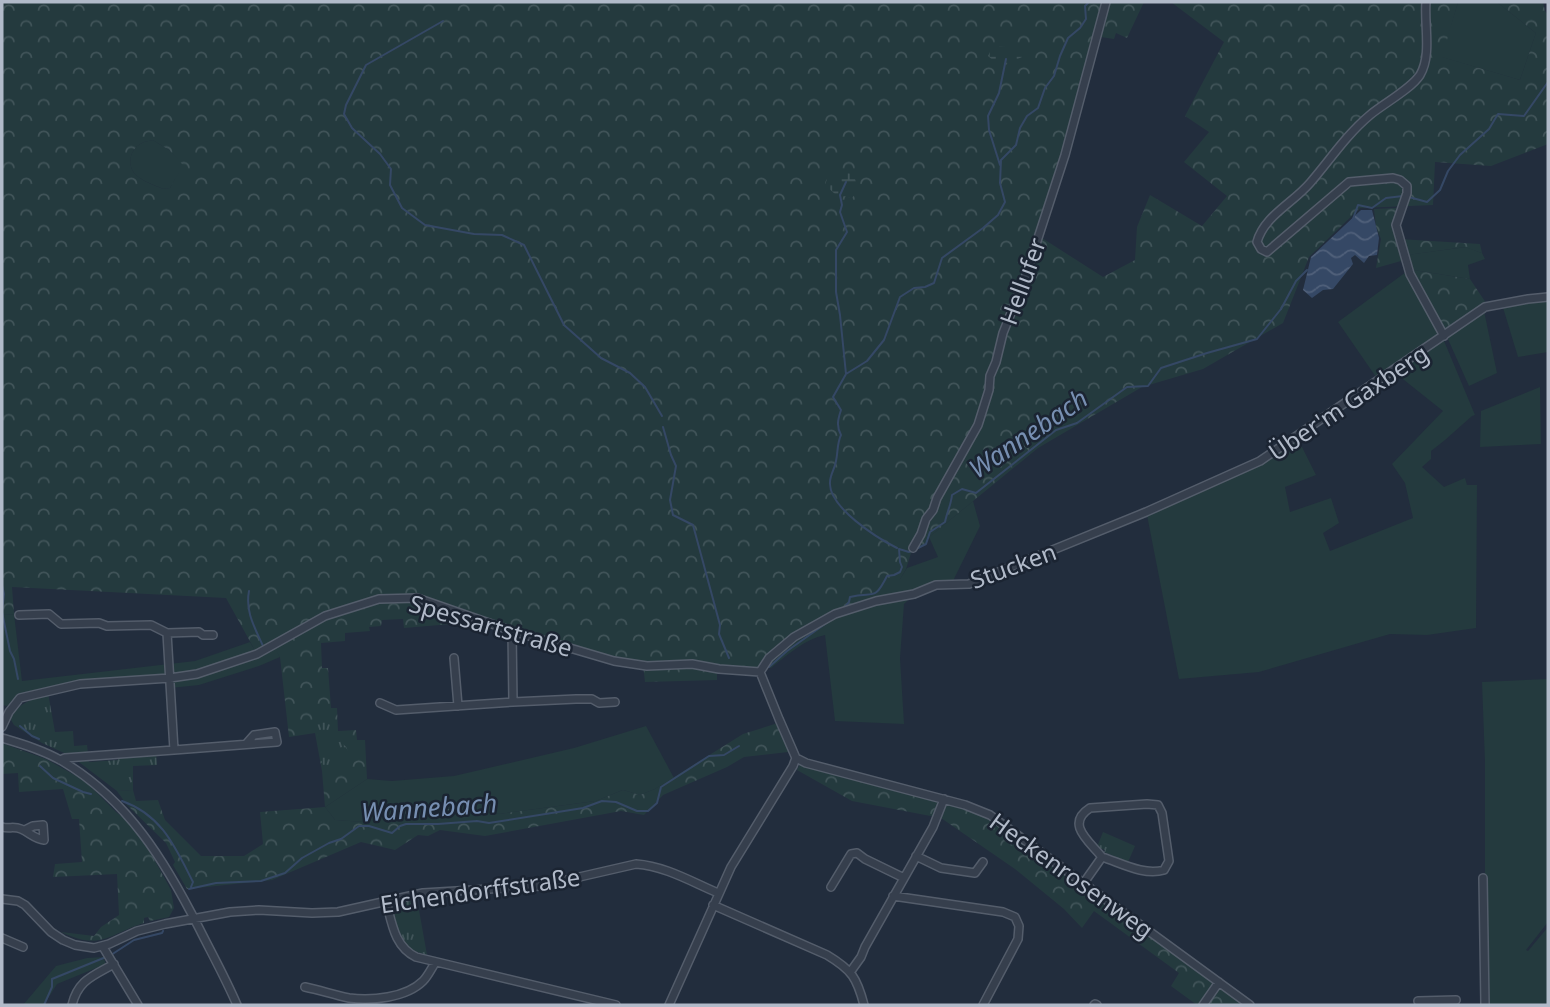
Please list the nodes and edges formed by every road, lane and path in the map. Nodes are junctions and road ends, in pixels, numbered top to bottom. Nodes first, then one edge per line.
1 (1106, 2) edge
2 (1426, 2) edge
3 (1548, 297) edge
4 (1444, 336) junction
5 (1146, 512) joint
6 (913, 548) dead end
7 (19, 615) dead end
8 (512, 631) junction
9 (167, 633) junction
10 (213, 635) dead end
11 (454, 658) dead end
12 (760, 671) junction
13 (170, 678) junction
14 (513, 702) junction
15 (615, 702) dead end
16 (380, 703) dead end
17 (458, 706) junction
18 (2, 727) edge
19 (2, 738) edge
20 (246, 744) dead end
21 (174, 750) junction
22 (796, 758) junction
23 (60, 760) junction
24 (944, 799) junction
25 (2, 827) edge
26 (24, 830) dead end
27 (916, 856) junction
28 (1102, 856) junction
29 (983, 862) dead end
30 (904, 878) junction
31 (1483, 878) dead end
32 (1083, 884) junction
33 (831, 887) dead end
34 (718, 893) junction
35 (893, 896) junction
36 (2, 900) edge
37 (386, 901) junction
38 (713, 905) junction
39 (194, 918) junction
40 (2, 938) edge
41 (23, 947) dead end
42 (105, 949) junction
43 (112, 962) junction
44 (435, 962) junction
45 (851, 971) junction
46 (1219, 982) junction
47 (305, 987) dead end
48 (1456, 1000) dead end
49 (1418, 1001) dead end
50 (1427, 1003) edge
51 (72, 1005) edge
52 (138, 1005) edge
53 (237, 1005) edge
54 (616, 1005) edge
55 (669, 1005) edge
56 (864, 1005) edge
57 (984, 1005) edge
58 (1203, 1005) edge
59 (1250, 1005) edge
60 (1485, 1005) edge

1 - 6 street, Hellufer
2 - 4 street
3 - 4 street, Über'm Gaxberg
4 - 5 street, Über'm Gaxberg
5 - 12 street, Stucken
7 - 9 street
8 - 12 street, Spessartstraße
8 - 13 street, Spessartstraße
8 - 14 street
9 - 10 street
9 - 13 street
11 - 17 street
12 - 22 street
13 - 18 street, Spessartstraße
13 - 21 street
14 - 15 street
14 - 17 street
16 - 17 street
19 - 23 street
20 - 21 street
21 - 23 street
22 - 24 street, Heckenrosenweg
22 - 34 street
23 - 39 street
24 - 27 street
24 - 32 street, Heckenrosenweg
25 - 26 street
27 - 29 street
27 - 30 street
28 - 28 street
28 - 32 street
30 - 33 street
30 - 35 street
31 - 60 street
32 - 46 street, Heckenrosenweg
34 - 37 street, Eichendorffstraße
34 - 38 street
35 - 45 street
35 - 57 street
36 - 42 street
37 - 39 street, Eichendorffstraße
37 - 44 street
38 - 45 street
38 - 55 street
39 - 42 street, Eichendorffstraße
39 - 53 street
40 - 41 street
42 - 43 street
43 - 51 street
43 - 52 street
44 - 47 street
44 - 54 street
45 - 56 street
46 - 58 street
46 - 59 street, Heckenrosenweg
48 - 50 street
49 - 50 street

